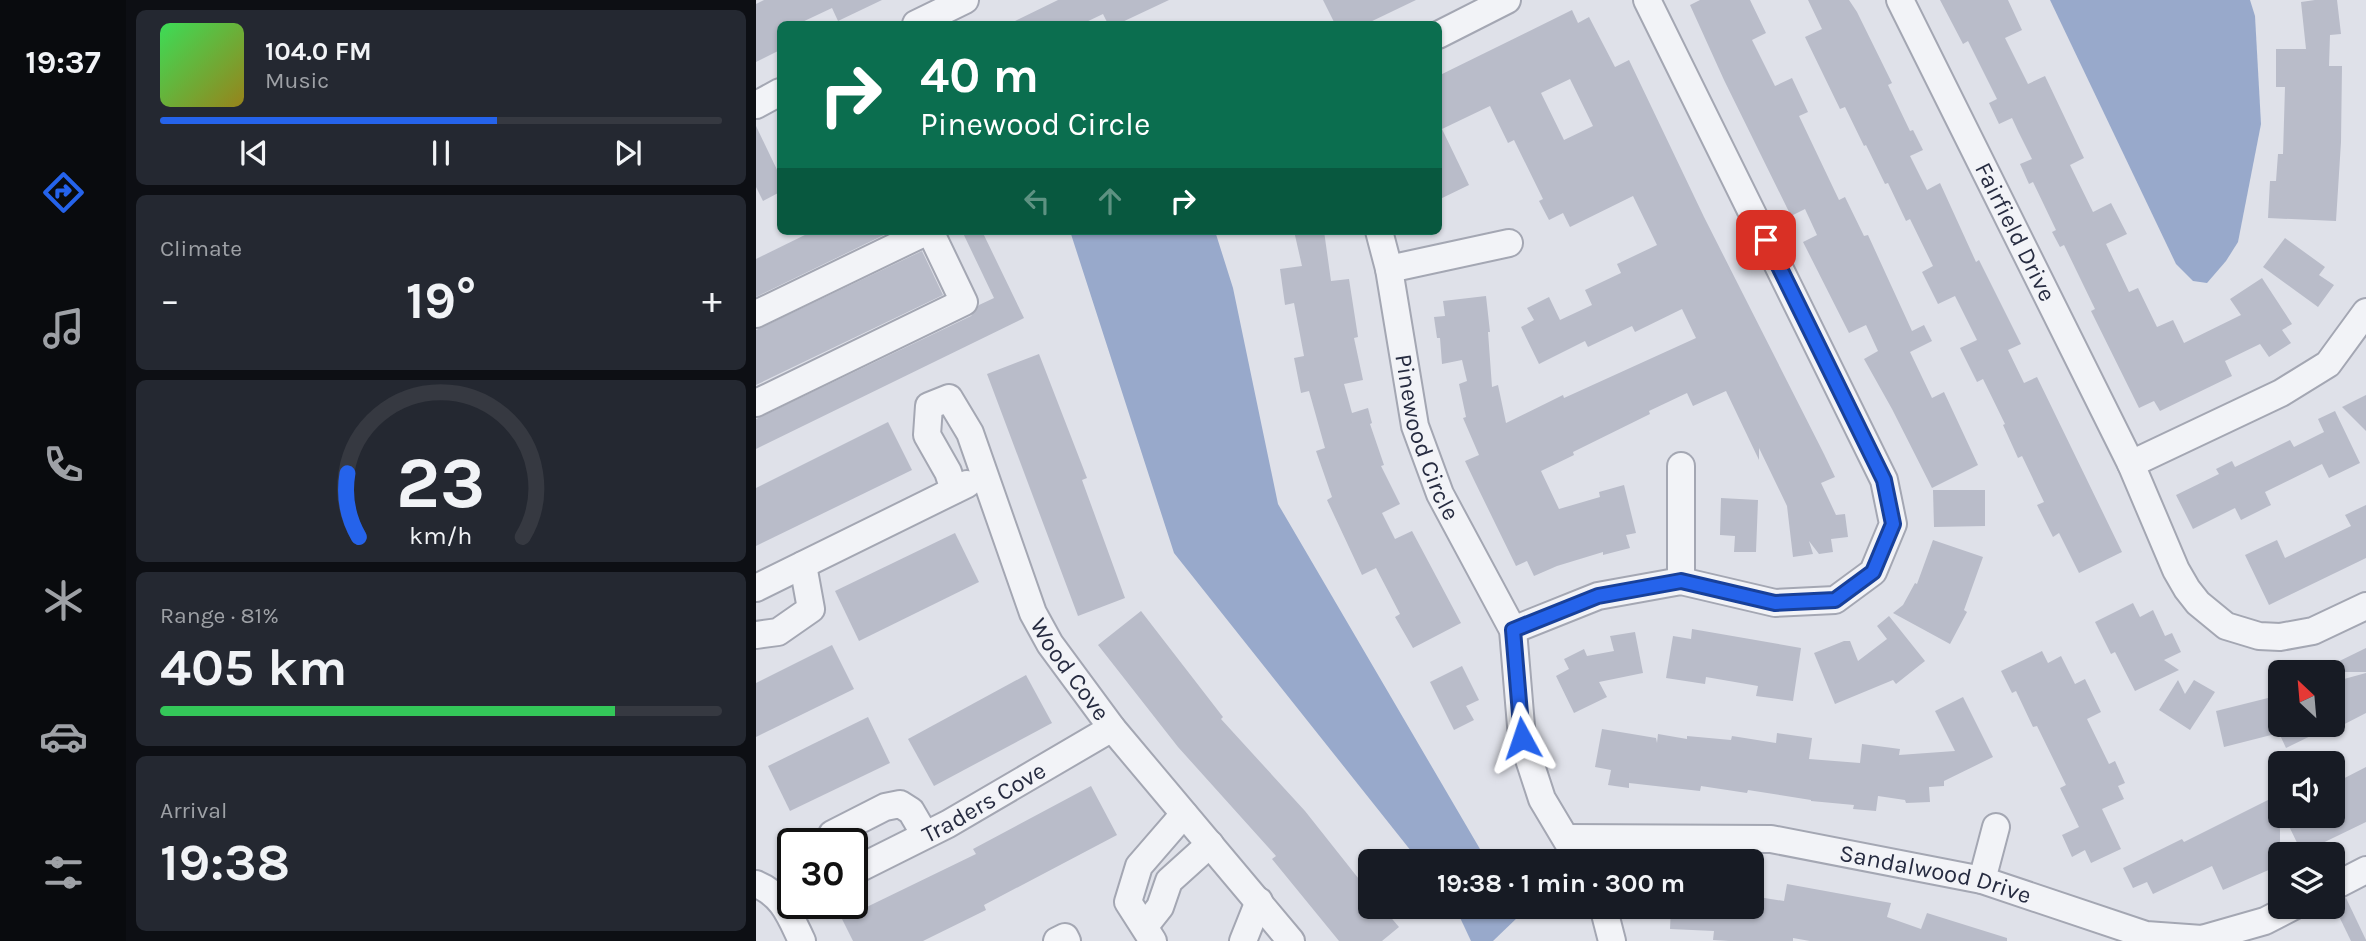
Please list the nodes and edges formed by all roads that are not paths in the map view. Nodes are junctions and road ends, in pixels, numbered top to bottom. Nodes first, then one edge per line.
1 (965, 0) edge
2 (1507, 0) edge
3 (1647, 0) edge
4 (1900, 0) edge
5 (922, 21) edge
6 (1442, 33) edge
7 (777, 94) edge
8 (756, 105) edge
9 (921, 235) edge
10 (931, 235) edge
11 (1380, 235) edge
12 (1509, 243) dead end
13 (1389, 269) junction
14 (2366, 312) edge
15 (756, 314) edge
16 (756, 403) edge
17 (2131, 464) junction
18 (1681, 466) dead end
19 (984, 475) junction
20 (954, 490) junction
21 (803, 565) junction
22 (1681, 581) junction
23 (756, 588) edge
24 (2366, 606) edge
25 (1513, 630) junction
26 (756, 635) edge
27 (1112, 728) junction
28 (1185, 814) junction
29 (1996, 827) dead end
30 (846, 828) edge
31 (925, 835) junction
32 (1566, 838) junction
33 (1210, 844) junction
34 (1572, 849) edge
35 (868, 865) edge
36 (2366, 870) edge
37 (1982, 880) junction
38 (2345, 881) edge
39 (756, 884) edge
40 (777, 895) edge
41 (1259, 901) junction
42 (794, 919) edge
43 (1606, 919) edge
44 (2269, 919) edge
45 (1149, 933) edge
46 (802, 941) edge
47 (1056, 941) edge
48 (1067, 941) edge
49 (1243, 941) edge
50 (1291, 941) edge
51 (1612, 941) edge

1 - 5 street
2 - 6 street
3 - 22 street
4 - 17 street, Fairfield Drive
7 - 8 street
9 - 15 street
10 - 16 street
11 - 13 street, Pinewood Circle
12 - 13 street
13 - 25 street, Pinewood Circle
14 - 17 street
17 - 24 street, Fairfield Drive
18 - 22 street
19 - 20 street
19 - 20 street, Wood Cove
19 - 27 street, Wood Cove
20 - 21 street
21 - 23 street
21 - 26 street
22 - 25 street
25 - 32 street, Pinewood Circle
27 - 28 street, Wood Cove
27 - 31 street, Traders Cove
28 - 33 street, Wood Cove
28 - 45 street
29 - 37 street
30 - 31 street
31 - 35 street, Traders Cove
32 - 34 street, Pinewood Circle
32 - 37 street, Sandalwood Drive
33 - 41 street, Wood Cove
33 - 45 street
36 - 38 street
37 - 44 street, Sandalwood Drive
39 - 40 street
41 - 49 street
41 - 50 street, Wood Cove
42 - 46 street
43 - 51 street
47 - 48 street

